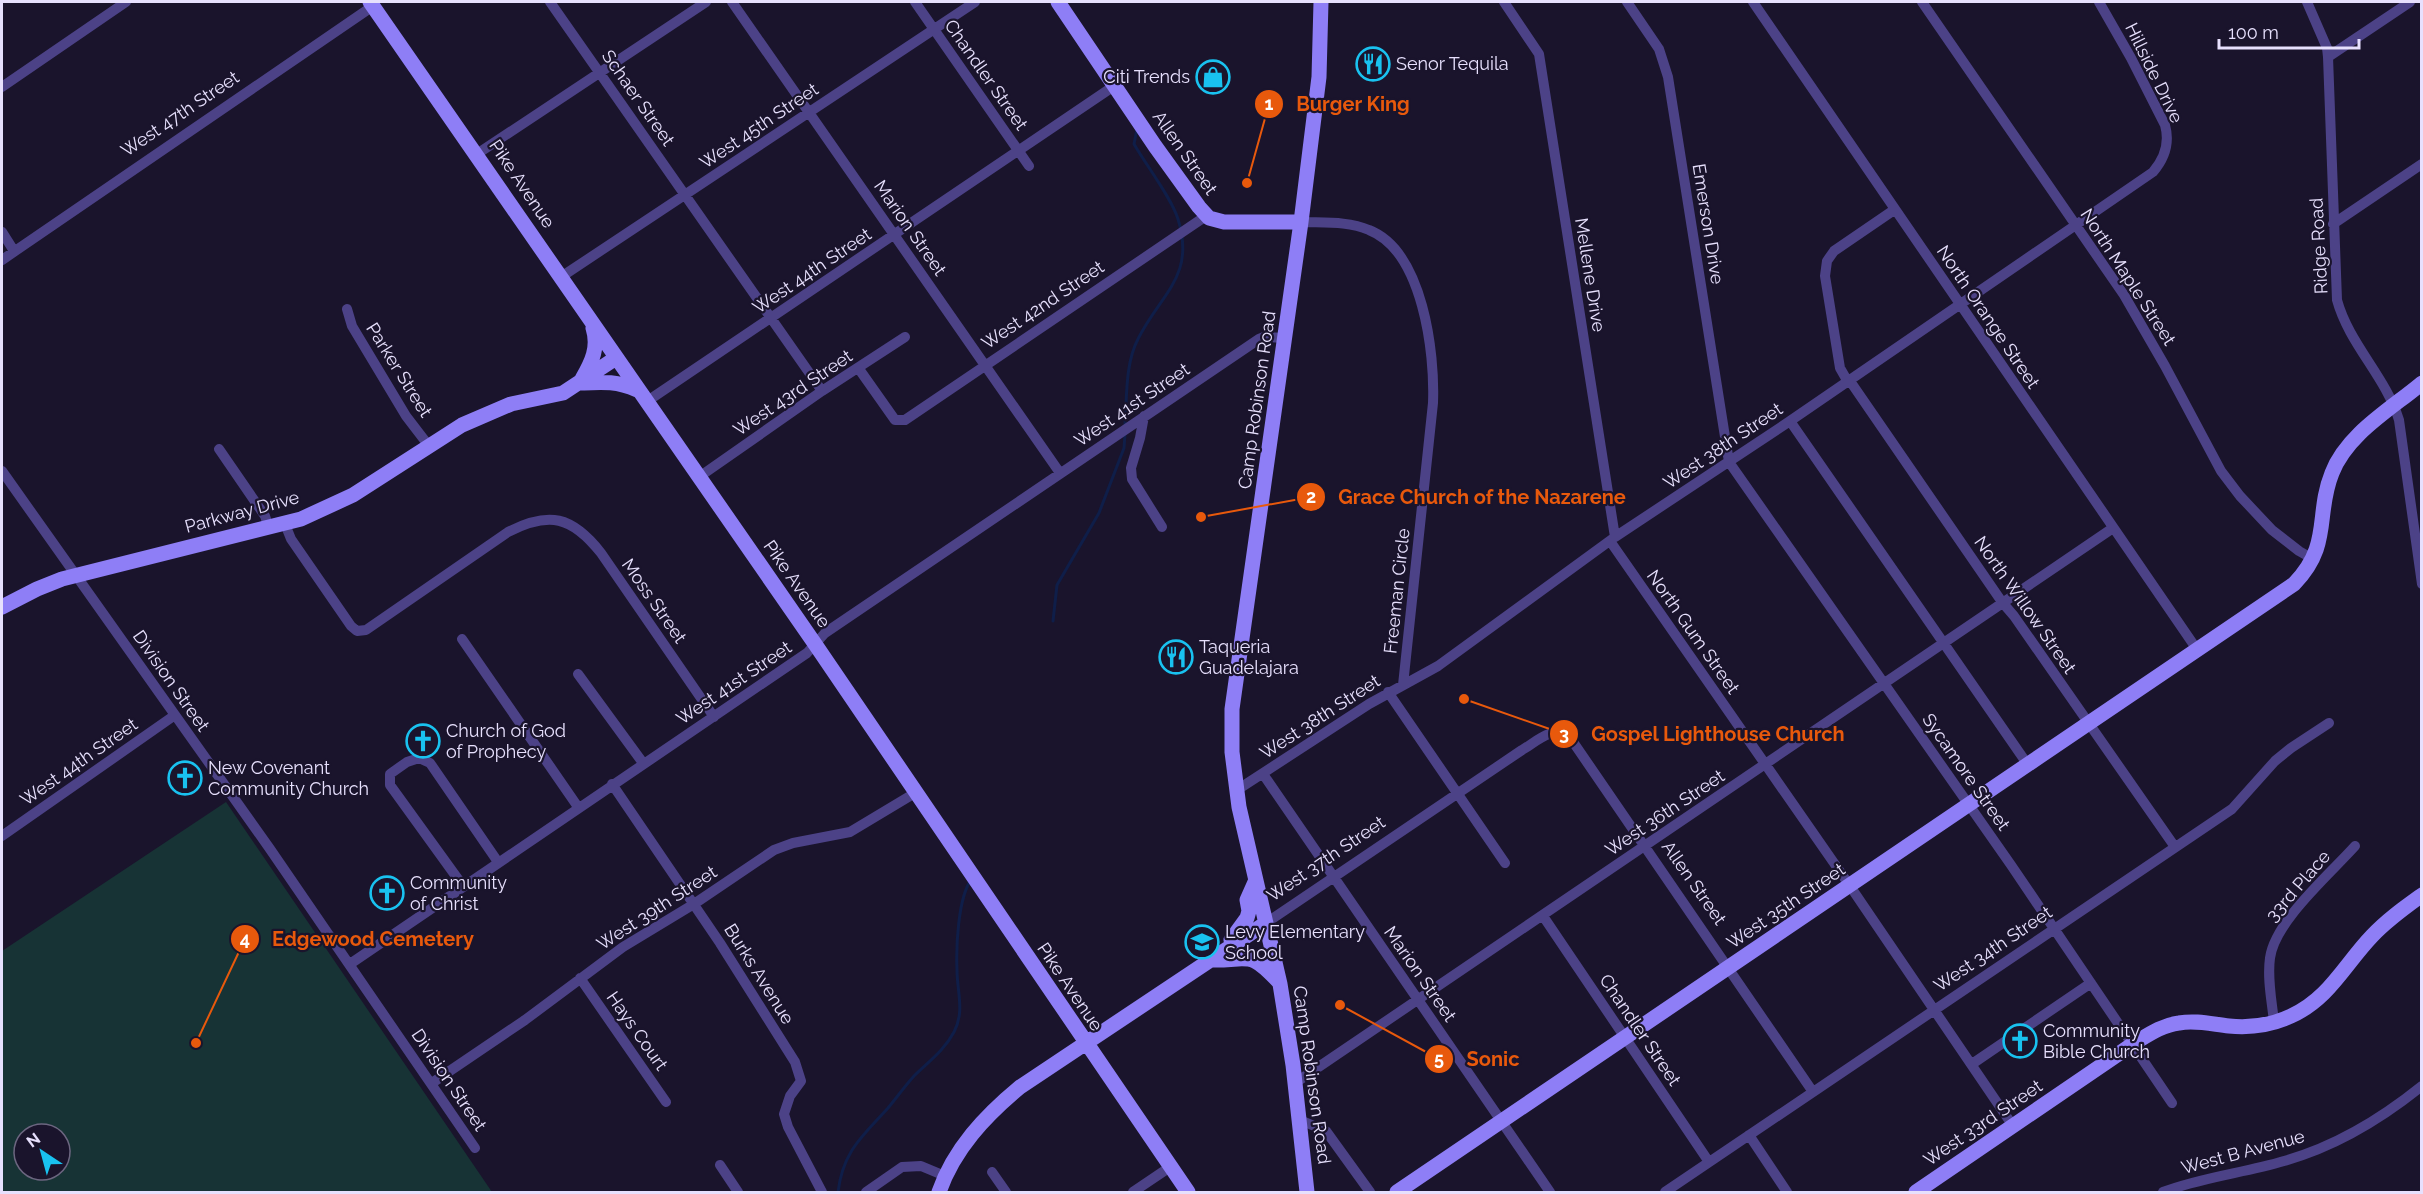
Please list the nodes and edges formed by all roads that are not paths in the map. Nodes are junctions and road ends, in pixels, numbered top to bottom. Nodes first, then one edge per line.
1 (126, 2) edge
2 (550, 2) edge
3 (706, 2) edge
4 (732, 2) edge
5 (915, 2) edge
6 (975, 2) edge
7 (1058, 2) edge
8 (1321, 2) edge
9 (1504, 2) edge
10 (1627, 2) edge
11 (1753, 2) edge
12 (1922, 2) edge
13 (2099, 2) edge
14 (2307, 2) edge
15 (2410, 2) edge
16 (375, 3) edge
17 (934, 29) junction
18 (2328, 57) junction
19 (600, 72) junction
20 (1114, 86) junction
21 (2, 87) edge
22 (809, 112) junction
23 (1019, 152) junction
24 (477, 154) junction
25 (2421, 164) edge
26 (1029, 166) dead end
27 (685, 195) junction
28 (1894, 210) junction
29 (1206, 216) junction
30 (1301, 222) junction
31 (2333, 224) junction
32 (2076, 226) junction
33 (2, 232) edge
34 (895, 236) junction
35 (14, 251) junction
36 (2, 260) edge
37 (561, 277) junction
38 (1960, 306) junction
39 (347, 309) dead end
40 (590, 319) junction
41 (771, 319) junction
42 (905, 337) dead end
43 (1286, 338) junction
44 (616, 358) junction
45 (985, 365) junction
46 (859, 369) junction
47 (1849, 381) junction
48 (2421, 383) edge
49 (579, 384) junction
50 (822, 391) junction
51 (642, 396) junction
52 (2393, 406) junction
53 (1140, 419) junction
54 (1791, 421) junction
55 (429, 446) junction
56 (219, 449) dead end
57 (1729, 462) junction
58 (2, 471) edge
59 (1060, 473) junction
60 (699, 477) junction
61 (285, 524) junction
62 (1162, 527) dead end
63 (269, 528) junction
64 (2113, 528) junction
65 (1613, 539) junction
66 (2313, 559) junction
67 (76, 575) junction
68 (2421, 584) edge
69 (2002, 602) junction
70 (2, 607) edge
71 (462, 639) dead end
72 (1944, 643) junction
73 (815, 644) junction
74 (2198, 651) junction
75 (578, 674) dead end
76 (1882, 684) junction
77 (1403, 685) junction
78 (1388, 692) junction
79 (175, 715) junction
80 (714, 717) junction
81 (2329, 723) dead end
82 (2088, 725) junction
83 (1559, 732) joint
84 (643, 763) junction
85 (1765, 765) junction
86 (2028, 765) junction
87 (1263, 774) junction
88 (612, 784) junction
89 (1237, 790) junction
90 (915, 794) junction
91 (1458, 795) junction
92 (1970, 805) junction
93 (578, 807) junction
94 (2, 836) edge
95 (1645, 846) junction
96 (2355, 846) dead end
97 (2175, 847) junction
98 (498, 862) junction
99 (1505, 863) dead end
100 (1334, 877) junction
101 (1255, 882) junction
102 (462, 886) junction
103 (1850, 886) junction
104 (2421, 895) edge
105 (694, 904) junction
106 (1543, 916) junction
107 (1266, 923) junction
108 (2053, 929) junction
109 (1225, 950) junction
110 (1210, 960) junction
111 (350, 964) junction
112 (1729, 968) junction
113 (580, 978) junction
114 (2091, 983) junction
115 (1280, 984) junction
116 (1418, 999) junction
117 (1934, 1009) junction
118 (2274, 1023) junction
119 (1625, 1038) junction
120 (1086, 1043) junction
121 (2133, 1044) junction
122 (1972, 1064) junction
123 (432, 1083) junction
124 (1295, 1083) junction
125 (2421, 1086) edge
126 (1812, 1092) junction
127 (666, 1102) dead end
128 (2172, 1103) dead end
129 (1300, 1120) junction
130 (1502, 1123) junction
131 (2013, 1126) junction
132 (1749, 1135) junction
133 (475, 1148) dead end
134 (1709, 1162) junction
135 (720, 1166) dead end
136 (1170, 1167) junction
137 (992, 1172) dead end
138 (945, 1176) junction
139 (738, 1192) edge
140 (822, 1192) edge
141 (866, 1192) edge
142 (939, 1192) edge
143 (1006, 1192) edge
144 (1133, 1192) edge
145 (1188, 1192) edge
146 (1307, 1192) edge
147 (1370, 1192) edge
148 (1397, 1192) edge
149 (1550, 1192) edge
150 (1665, 1192) edge
151 (1787, 1192) edge
152 (1916, 1192) edge
153 (2163, 1192) edge

1 - 21 street
2 - 19 street, Schaer Street
3 - 19 street
4 - 22 street, Marion Street
5 - 17 street, Chandler Street
6 - 17 street, West 45th Street
7 - 20 street, Allen Street
8 - 30 street, Camp Robinson Road
9 - 65 street, Mellene Drive
10 - 57 street, Emerson Drive
11 - 28 street, North Orange Street
12 - 32 street, North Maple Street
13 - 32 street, Hillside Drive
14 - 18 street, Ridge Road
15 - 18 street
16 - 24 street, Pike Avenue
16 - 35 street, West 47th Street
17 - 22 street, West 45th Street
17 - 23 street, Chandler Street
18 - 31 street, Ridge Road
19 - 24 street
19 - 27 street, Schaer Street
20 - 23 street, West 44th Street
20 - 29 street, Allen Street
22 - 27 street, West 45th Street
22 - 34 street, Marion Street
23 - 26 street, Chandler Street
23 - 34 street, West 44th Street
24 - 37 street, Pike Avenue
25 - 31 street
27 - 37 street, West 45th Street
27 - 41 street, Schaer Street
28 - 38 street, North Orange Street
28 - 47 street, North Willow Street
29 - 30 street, Allen Street
29 - 45 street, West 42nd Street
30 - 43 street, Camp Robinson Road
30 - 77 street, Freeman Circle
31 - 52 street, Ridge Road
32 - 38 street, West 38th Street
32 - 66 street, North Maple Street
33 - 35 street
34 - 41 street, West 44th Street
34 - 45 street, Marion Street
35 - 36 street, West 47th Street
37 - 40 street, Pike Avenue
38 - 47 street, West 38th Street
38 - 64 street, North Orange Street
39 - 55 street, Parker Street
40 - 44 street, Pike Avenue
40 - 49 street
41 - 50 street, Schaer Street
41 - 51 street, West 44th Street
42 - 46 street, West 43rd Street
43 - 53 street, West 41st Street
43 - 89 street, Camp Robinson Road
44 - 49 street, Parkway Drive
44 - 51 street, Pike Avenue
45 - 46 street, West 42nd Street
45 - 59 street, Marion Street
46 - 50 street, West 43rd Street
47 - 54 street, West 38th Street
47 - 69 street, North Willow Street
48 - 52 street, West 35th Street
49 - 51 street, Parkway Drive
49 - 55 street, Parkway Drive
50 - 60 street, West 43rd Street
51 - 60 street, Pike Avenue
52 - 66 street, West 35th Street
52 - 68 street, Ridge Road
53 - 59 street, West 41st Street
53 - 62 street
54 - 57 street, West 38th Street
54 - 72 street
55 - 61 street, Parkway Drive
56 - 63 street
57 - 65 street, West 38th Street
57 - 76 street, Sycamore Street
58 - 67 street, Division Street
59 - 73 street, West 41st Street
60 - 73 street, Pike Avenue
61 - 63 street, Parkway Drive
61 - 80 street, Moss Street
63 - 67 street, Parkway Drive
64 - 69 street, West 36th Street
64 - 74 street, North Orange Street
65 - 77 street, West 38th Street
65 - 85 street, North Gum Street
66 - 74 street, West 35th Street
67 - 70 street, Parkway Drive
67 - 79 street, Division Street
69 - 72 street, West 36th Street
69 - 82 street, North Willow Street
71 - 93 street
72 - 76 street, West 36th Street
72 - 86 street
73 - 80 street, West 41st Street
73 - 90 street, Pike Avenue
74 - 82 street, West 35th Street
75 - 84 street
76 - 85 street, West 36th Street
76 - 92 street, Sycamore Street
77 - 78 street, West 38th Street
78 - 87 street, West 38th Street
78 - 91 street
79 - 94 street, West 44th Street
79 - 111 street, Division Street
80 - 84 street, West 41st Street
81 - 97 street, West 34th Street
82 - 86 street, West 35th Street
82 - 97 street, North Willow Street
83 - 91 street, West 37th Street
83 - 95 street, Allen Street
84 - 88 street, West 41st Street
85 - 95 street, West 36th Street
85 - 103 street, North Gum Street
86 - 92 street, West 35th Street
87 - 89 street, West 38th Street
87 - 100 street, Marion Street
88 - 93 street, West 41st Street
88 - 105 street, Burks Avenue
89 - 101 street, Camp Robinson Road
90 - 105 street, West 39th Street
90 - 120 street, Pike Avenue
91 - 99 street
91 - 100 street, West 37th Street
92 - 103 street, West 35th Street
92 - 108 street, Sycamore Street
93 - 98 street, West 41st Street
95 - 106 street, West 36th Street
95 - 112 street, Allen Street
96 - 118 street, 33rd Place
97 - 108 street, West 34th Street
98 - 102 street, West 41st Street
98 - 102 street
100 - 107 street, West 37th Street
100 - 116 street, Marion Street
101 - 107 street, Camp Robinson Road
101 - 109 street
102 - 111 street, West 41st Street
103 - 112 street, West 35th Street
103 - 117 street, North Gum Street
104 - 118 street, West 33rd Street
105 - 113 street, West 39th Street
105 - 140 street, Burks Avenue
106 - 116 street, West 36th Street
106 - 119 street, Chandler Street
107 - 109 street, West 37th Street
107 - 115 street, Camp Robinson Road
108 - 114 street, Sycamore Street
108 - 117 street, West 34th Street
109 - 110 street, West 37th Street
110 - 115 street
110 - 120 street, West 37th Street
111 - 123 street, Division Street
112 - 119 street, West 35th Street
112 - 126 street, Allen Street
113 - 123 street, West 39th Street
113 - 127 street, Hays Court
114 - 121 street, Sycamore Street
114 - 122 street
115 - 124 street, Camp Robinson Road
116 - 124 street, West 36th Street
116 - 130 street, Marion Street
117 - 122 street, North Gum Street
117 - 126 street, West 34th Street
118 - 121 street, West 33rd Street
119 - 130 street, West 35th Street
119 - 134 street, Chandler Street
120 - 136 street, Pike Avenue
120 - 138 street, West 37th Street
121 - 128 street, Sycamore Street
121 - 131 street, West 33rd Street
122 - 131 street, North Gum Street
123 - 133 street, Division Street
124 - 129 street, Camp Robinson Road
125 - 153 street, West B Avenue
126 - 132 street, West 34th Street
129 - 146 street, Camp Robinson Road
129 - 147 street
130 - 148 street, West 35th Street
130 - 149 street, Marion Street
131 - 152 street, West 33rd Street
132 - 134 street, West 34th Street
132 - 151 street
134 - 150 street, West 34th Street
135 - 139 street
136 - 144 street
136 - 145 street, Pike Avenue
137 - 143 street
138 - 141 street
138 - 142 street, West 37th Street

